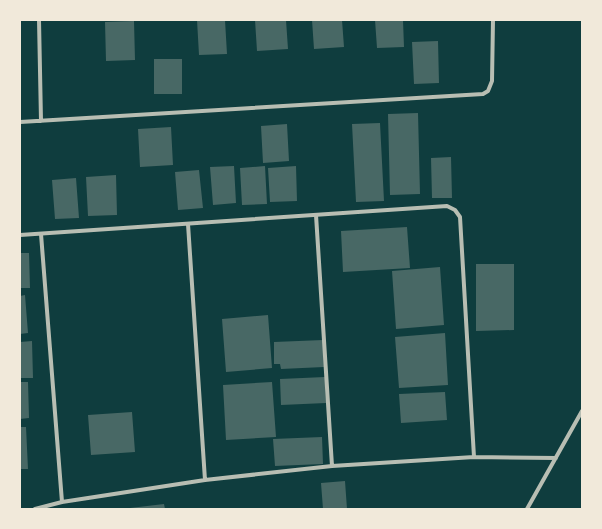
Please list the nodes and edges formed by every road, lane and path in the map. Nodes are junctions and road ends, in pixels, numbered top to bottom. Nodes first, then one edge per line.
1 (39, 20) edge
2 (493, 20) edge
3 (41, 121) junction
4 (20, 122) edge
5 (316, 215) junction
6 (188, 224) junction
7 (41, 234) junction
8 (20, 235) edge
9 (582, 411) edge
10 (474, 457) junction
11 (556, 458) junction
12 (332, 466) junction
13 (205, 480) junction
14 (62, 502) junction
15 (35, 509) edge
16 (527, 509) edge

1 - 3 street
2 - 3 street
3 - 4 street
5 - 6 street
5 - 10 street
5 - 12 street
6 - 7 street
6 - 13 street
7 - 8 street
7 - 14 street
9 - 11 street
10 - 11 street
10 - 12 street
11 - 16 street
12 - 13 street
13 - 14 street
14 - 15 street

